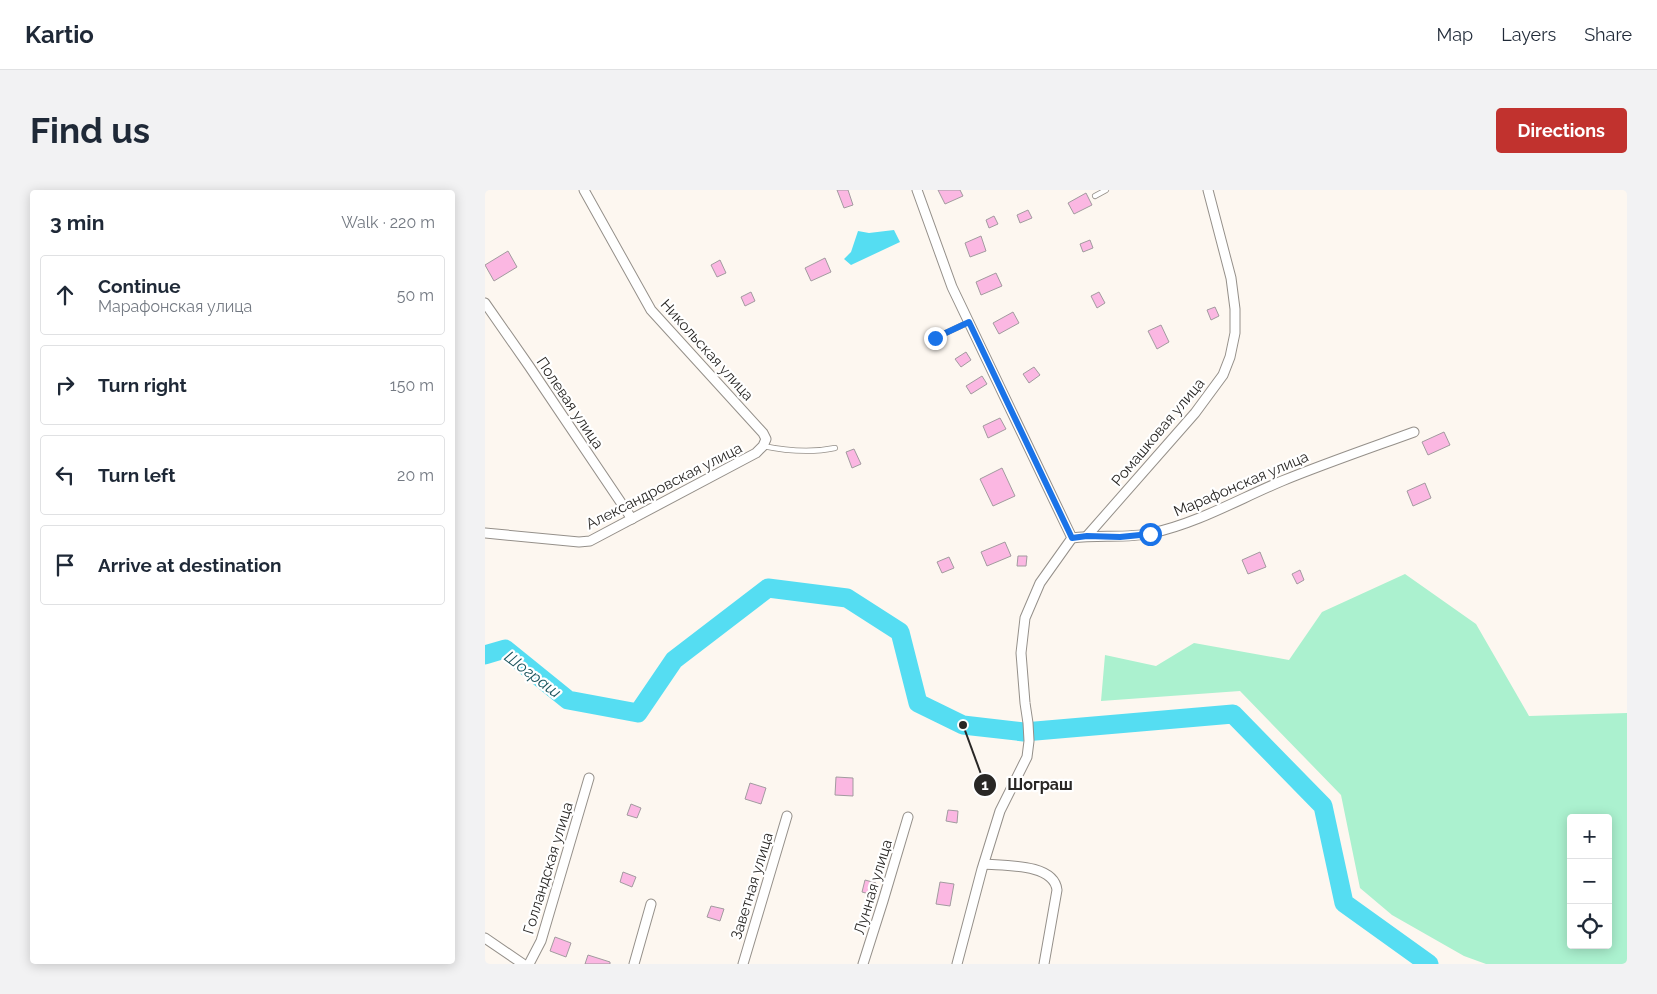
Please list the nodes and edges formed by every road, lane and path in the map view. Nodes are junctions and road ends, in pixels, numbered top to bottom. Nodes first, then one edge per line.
1 (584, 190) edge
2 (917, 190) edge
3 (1105, 190) edge
4 (1208, 190) edge
5 (1095, 196) dead end
6 (485, 303) edge
7 (969, 322) junction
8 (935, 338) dead end
9 (1414, 432) dead end
10 (763, 446) junction
11 (835, 448) dead end
12 (631, 519) junction
13 (485, 533) edge
14 (1087, 536) junction
15 (1072, 538) junction
16 (589, 778) dead end
17 (787, 816) dead end
18 (908, 817) dead end
19 (984, 864) junction
20 (651, 904) dead end
21 (485, 938) edge
22 (523, 964) edge
23 (529, 964) edge
24 (634, 964) edge
25 (743, 964) edge
26 (863, 964) edge
27 (957, 964) edge
28 (1044, 964) edge

1 - 10 street, Никольская улица
2 - 7 street
3 - 5 lane
4 - 14 street, Ромашковая улица
6 - 12 street, Полевая улица
7 - 8 lane
7 - 15 street
9 - 14 street, Марафонская улица
10 - 11 lane
10 - 12 street, Александровская улица
12 - 13 street, Александровская улица
14 - 15 street, Марафонская улица
15 - 19 street
16 - 23 street, Голландская улица
17 - 25 street, Заветная улица
18 - 26 street, Лунная улица
19 - 27 street
19 - 28 street
20 - 24 street
21 - 22 street

